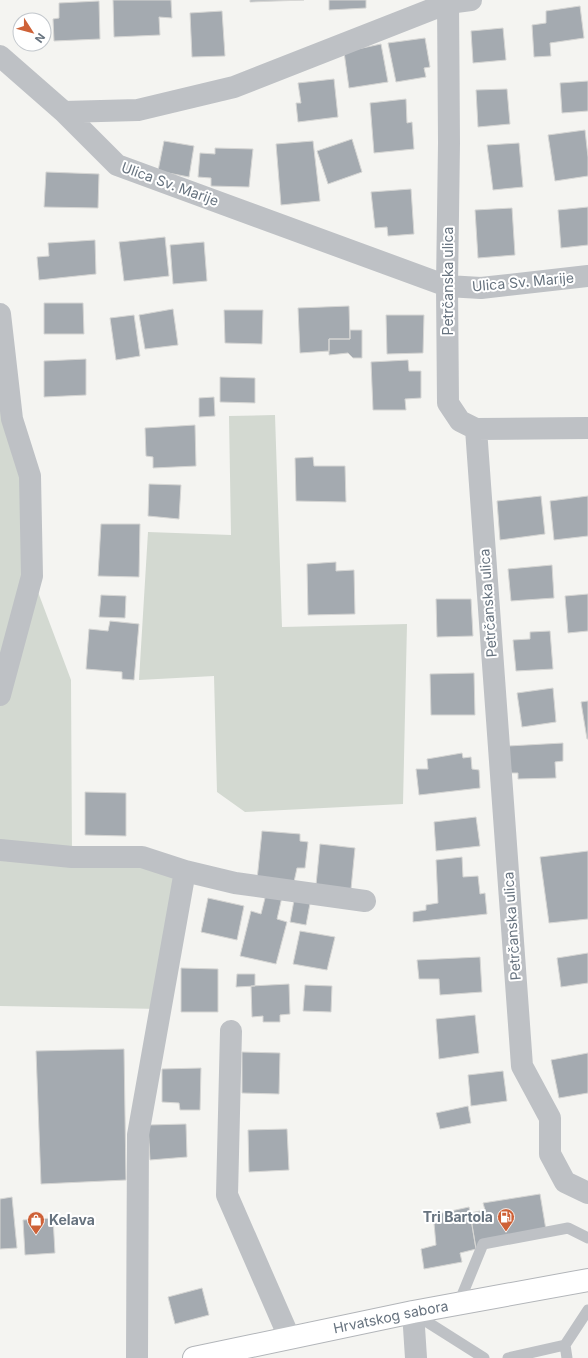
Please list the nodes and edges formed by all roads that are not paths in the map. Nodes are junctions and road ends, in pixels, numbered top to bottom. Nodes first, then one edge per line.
1 (471, 0) edge
2 (448, 2) edge
3 (0, 56) edge
4 (64, 112) junction
5 (588, 276) edge
6 (447, 286) junction
7 (0, 314) edge
8 (588, 428) edge
9 (476, 429) junction
10 (0, 695) edge
11 (0, 850) edge
12 (185, 871) junction
13 (365, 901) dead end
14 (231, 1031) dead end
15 (588, 1193) edge
16 (588, 1238) edge
17 (588, 1280) edge
18 (458, 1305) junction
19 (588, 1310) edge
20 (413, 1312) junction
21 (289, 1337) junction
22 (565, 1346) junction
23 (262, 1351) edge
24 (138, 1358) edge
25 (194, 1358) edge
26 (416, 1358) edge
27 (484, 1358) edge
28 (508, 1358) edge
29 (568, 1358) edge

1 - 2 street
2 - 4 street
2 - 6 street, Petrčanska ulica
3 - 4 street, Ulica Sv. Marije
4 - 6 street, Ulica Sv. Marije
5 - 6 street, Ulica Sv. Marije
6 - 9 street, Petrčanska ulica
7 - 10 street
8 - 9 street
9 - 15 street, Petrčanska ulica
11 - 12 street
12 - 13 street
12 - 24 street
14 - 21 street
16 - 18 lane
17 - 18 main road, Hrvatskog sabora
18 - 20 main road, Hrvatskog sabora
19 - 22 lane
20 - 21 main road, Hrvatskog sabora
20 - 26 street
20 - 27 lane
21 - 23 main road, Hrvatskog sabora
22 - 28 lane
22 - 29 lane
23 - 25 main road, Hrvatskog sabora

